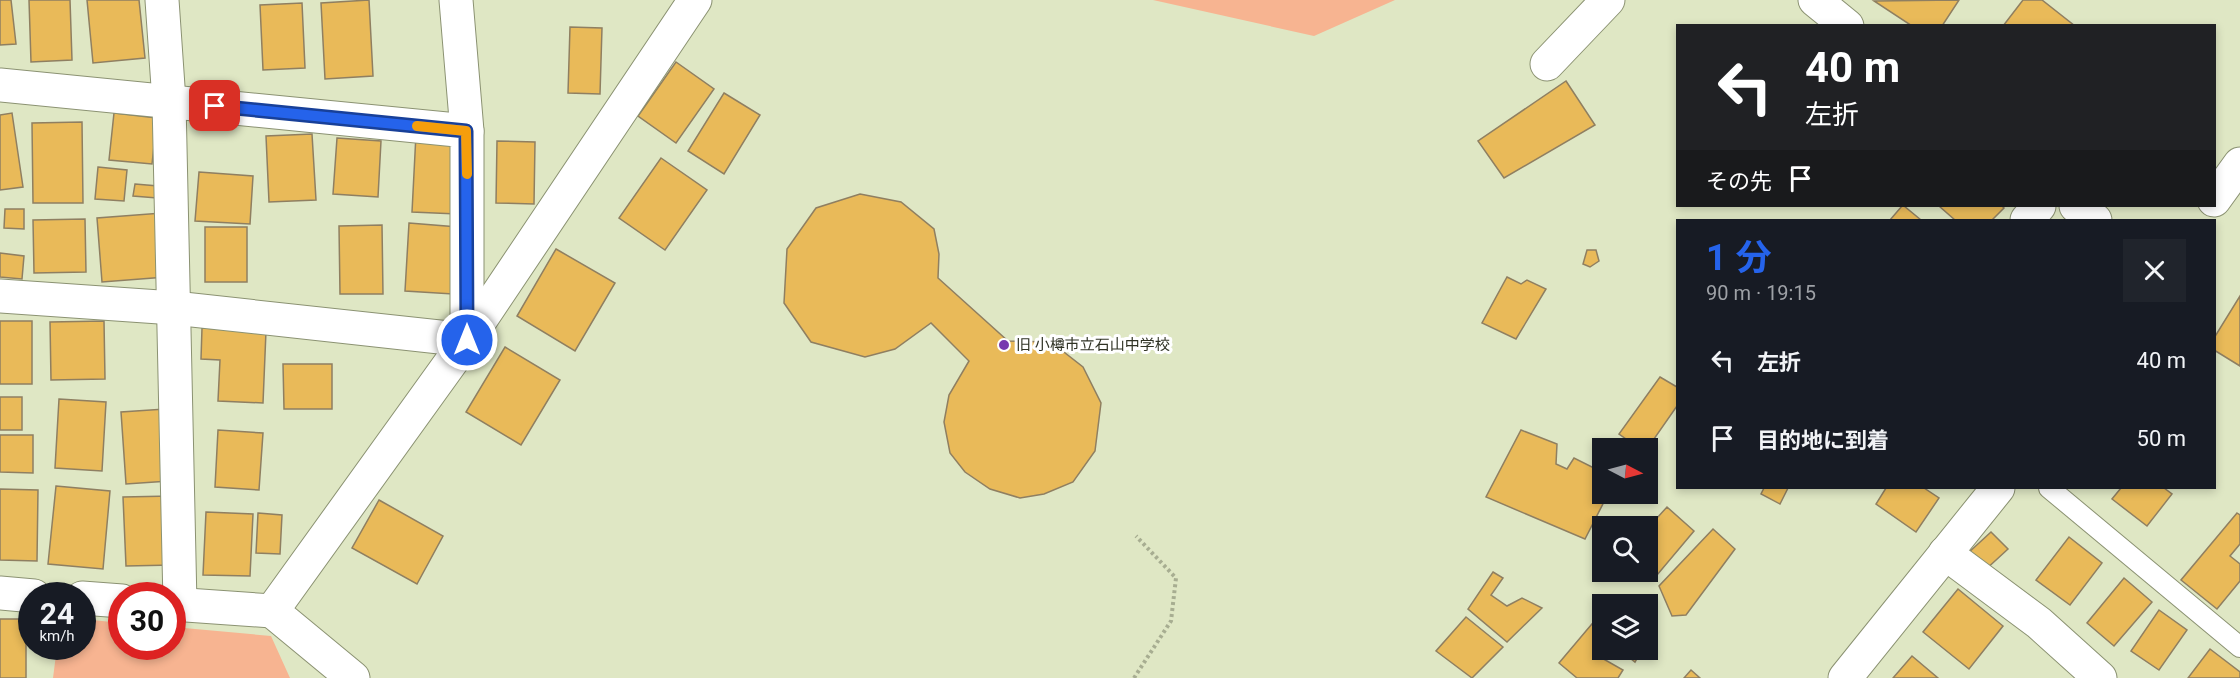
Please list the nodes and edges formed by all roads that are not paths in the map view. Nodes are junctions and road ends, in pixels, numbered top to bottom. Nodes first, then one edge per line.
1 (162, 0) edge
2 (456, 0) edge
3 (695, 0) edge
4 (1608, 0) edge
5 (1547, 64) dead end
6 (0, 85) edge
7 (169, 101) junction
8 (466, 131) junction
9 (2240, 164) edge
10 (2216, 197) edge
11 (2038, 207) edge
12 (2077, 207) edge
13 (2209, 207) edge
14 (2028, 219) edge
15 (2094, 219) edge
16 (2200, 219) edge
17 (0, 296) edge
18 (174, 308) junction
19 (467, 340) junction
20 (1997, 489) edge
21 (2050, 489) edge
22 (1945, 553) junction
23 (176, 582) edge
24 (0, 593) edge
25 (18, 595) edge
26 (186, 605) edge
27 (272, 611) junction
28 (2240, 647) edge
29 (353, 678) edge
30 (1845, 678) edge
31 (2100, 678) edge

1 - 7 street
2 - 8 street
3 - 19 street
4 - 5 street
6 - 7 street
7 - 8 street
7 - 18 street
8 - 19 street
9 - 10 street
11 - 14 street
12 - 15 street
13 - 16 street
17 - 18 street
18 - 19 street
18 - 23 street
19 - 27 street
20 - 22 street
21 - 28 lane
22 - 30 street
22 - 31 street
24 - 25 street
26 - 27 street
27 - 29 street

